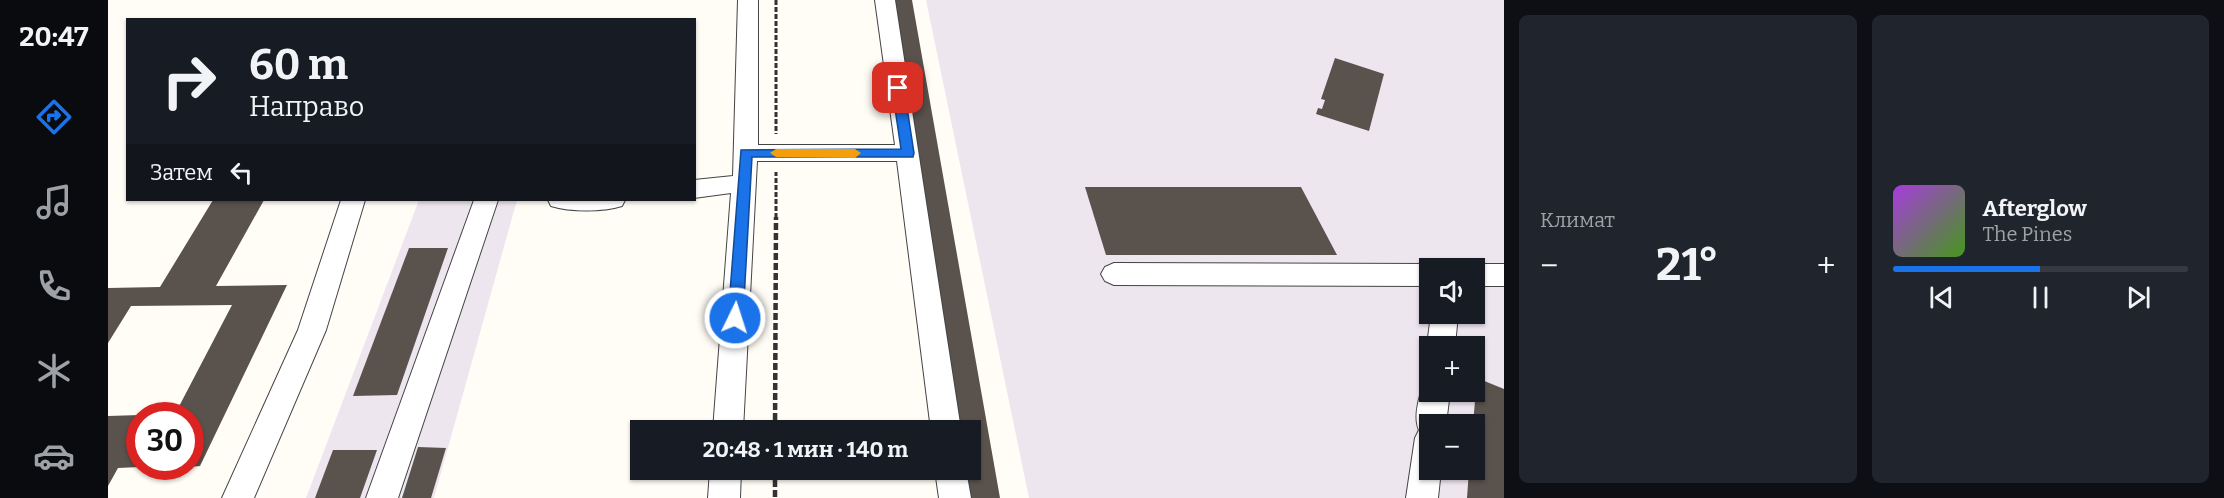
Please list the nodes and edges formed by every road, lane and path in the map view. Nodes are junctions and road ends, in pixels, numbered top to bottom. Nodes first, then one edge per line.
1 (747, 0) edge
2 (776, 0) edge
3 (885, 0) edge
4 (746, 153) junction
5 (776, 153) junction
6 (908, 153) junction
7 (744, 183) junction
8 (696, 189) edge
9 (353, 201) edge
10 (486, 201) edge
11 (1114, 273) dead end
12 (1419, 275) edge
13 (1485, 275) edge
14 (1504, 275) edge
15 (730, 420) edge
16 (775, 420) edge
17 (945, 420) edge
18 (725, 480) edge
19 (775, 480) edge
20 (952, 480) edge
21 (1424, 480) edge
22 (238, 498) edge
23 (382, 498) edge
24 (724, 498) edge
25 (775, 498) edge
26 (955, 498) edge
27 (1422, 498) edge

1 - 4 street
2 - 5 path
3 - 6 street
4 - 5 street
4 - 7 street
5 - 6 street
5 - 16 path
6 - 17 street
7 - 8 street
7 - 15 street
9 - 22 street
10 - 23 street
11 - 12 street
13 - 14 street
18 - 24 street
19 - 25 path
20 - 26 street
21 - 27 street

